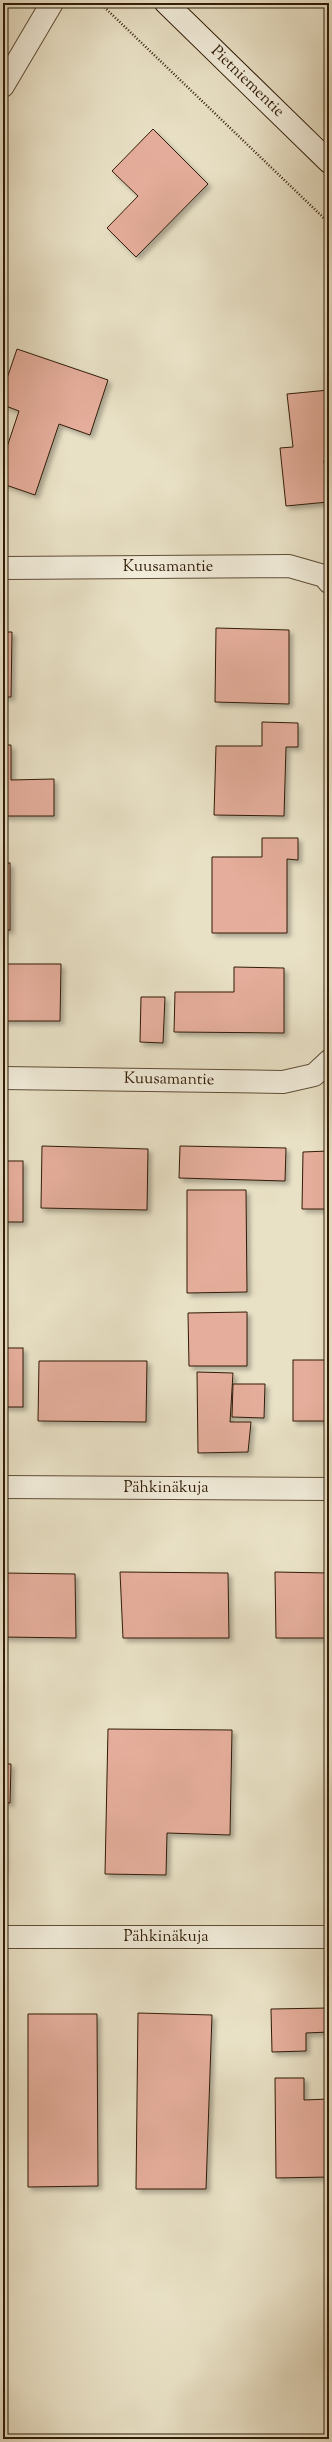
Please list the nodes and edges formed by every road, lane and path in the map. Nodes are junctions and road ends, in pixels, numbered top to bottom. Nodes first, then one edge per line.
1 (52, 3) edge
2 (100, 3) edge
3 (166, 3) edge
4 (3, 86) edge
5 (329, 162) edge
6 (329, 223) edge
7 (3, 568) edge
8 (329, 582) edge
9 (329, 1061) edge
10 (3, 1078) edge
11 (3, 1487) edge
12 (329, 1489) edge
13 (3, 1937) edge
14 (329, 1938) edge

1 - 4 street
2 - 6 path
3 - 5 street, Pietniementie
7 - 8 street, Kuusamantie
9 - 10 street, Kuusamantie
11 - 12 street, Pähkinäkuja
13 - 14 street, Pähkinäkuja

